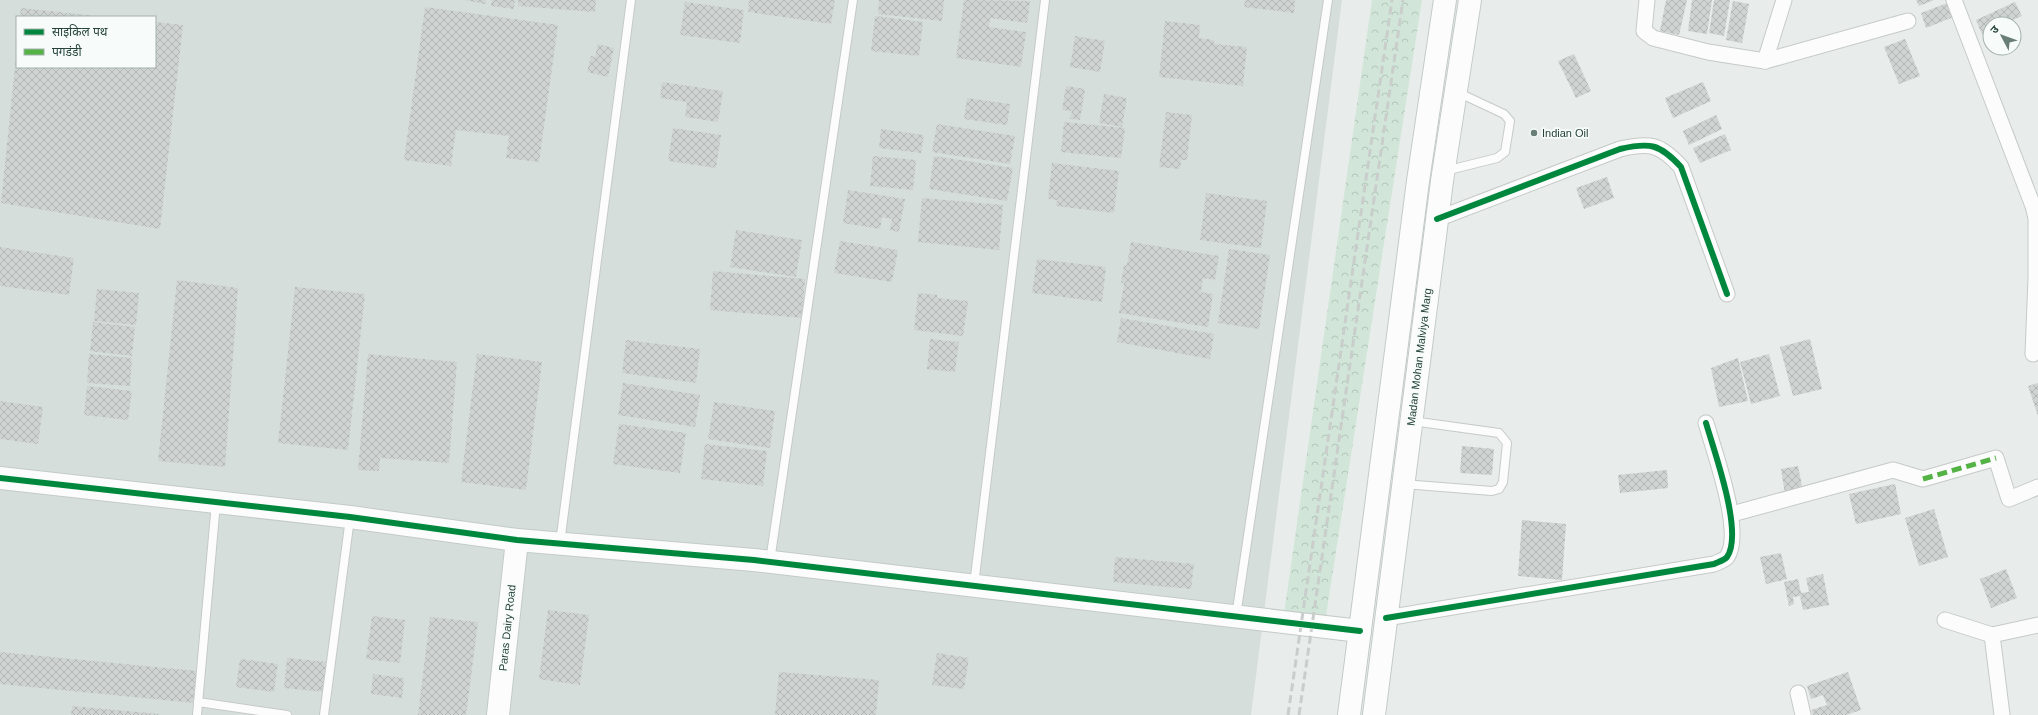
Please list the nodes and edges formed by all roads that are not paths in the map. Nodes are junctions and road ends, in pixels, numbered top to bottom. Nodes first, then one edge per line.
1 (631, 0) edge
2 (853, 0) edge
3 (1045, 0) edge
4 (1328, 0) edge
5 (1445, 0) edge
6 (1470, 0) edge
7 (1647, 0) edge
8 (1784, 0) edge
9 (1954, 0) edge
10 (1908, 21) dead end
11 (1765, 61) junction
12 (1456, 92) junction
13 (1443, 171) junction
14 (1437, 219) junction
15 (1728, 294) dead end
16 (2033, 354) dead end
17 (1411, 421) junction
18 (1706, 423) dead end
19 (0, 478) edge
20 (1403, 484) junction
21 (2038, 487) edge
22 (216, 502) junction
23 (1732, 514) junction
24 (350, 516) junction
25 (517, 540) junction
26 (560, 544) junction
27 (770, 562) junction
28 (974, 586) junction
29 (1236, 616) junction
30 (1386, 618) junction
31 (1945, 620) dead end
32 (2038, 625) edge
33 (1360, 631) junction
34 (1992, 635) junction
35 (1798, 693) dead end
36 (198, 702) junction
37 (197, 715) edge
38 (287, 715) edge
39 (324, 715) edge
40 (498, 715) edge
41 (1349, 715) edge
42 (1374, 715) edge
43 (1803, 715) edge
44 (2002, 715) edge

1 - 26 lane
2 - 27 lane
3 - 28 lane
4 - 29 lane
5 - 33 street
6 - 12 street, Madan Mohan Malviya Marg
7 - 11 street
8 - 11 street
9 - 16 street
10 - 11 street
12 - 13 street, Madan Mohan Malviya Marg
12 - 13 lane
13 - 14 street, Madan Mohan Malviya Marg
14 - 15 street
14 - 17 street, Madan Mohan Malviya Marg
17 - 20 street, Madan Mohan Malviya Marg
17 - 20 lane
18 - 23 street
19 - 22 street
20 - 30 street, Madan Mohan Malviya Marg
21 - 23 street
22 - 24 street
22 - 36 lane
23 - 30 street
24 - 25 street
24 - 39 lane
25 - 26 street
25 - 40 street, Paras Dairy Road
26 - 27 street
27 - 28 street
28 - 29 street
29 - 33 street
30 - 42 street, Madan Mohan Malviya Marg
31 - 34 street
32 - 34 street
33 - 41 street
34 - 44 street
35 - 43 street
36 - 37 lane
36 - 38 lane

